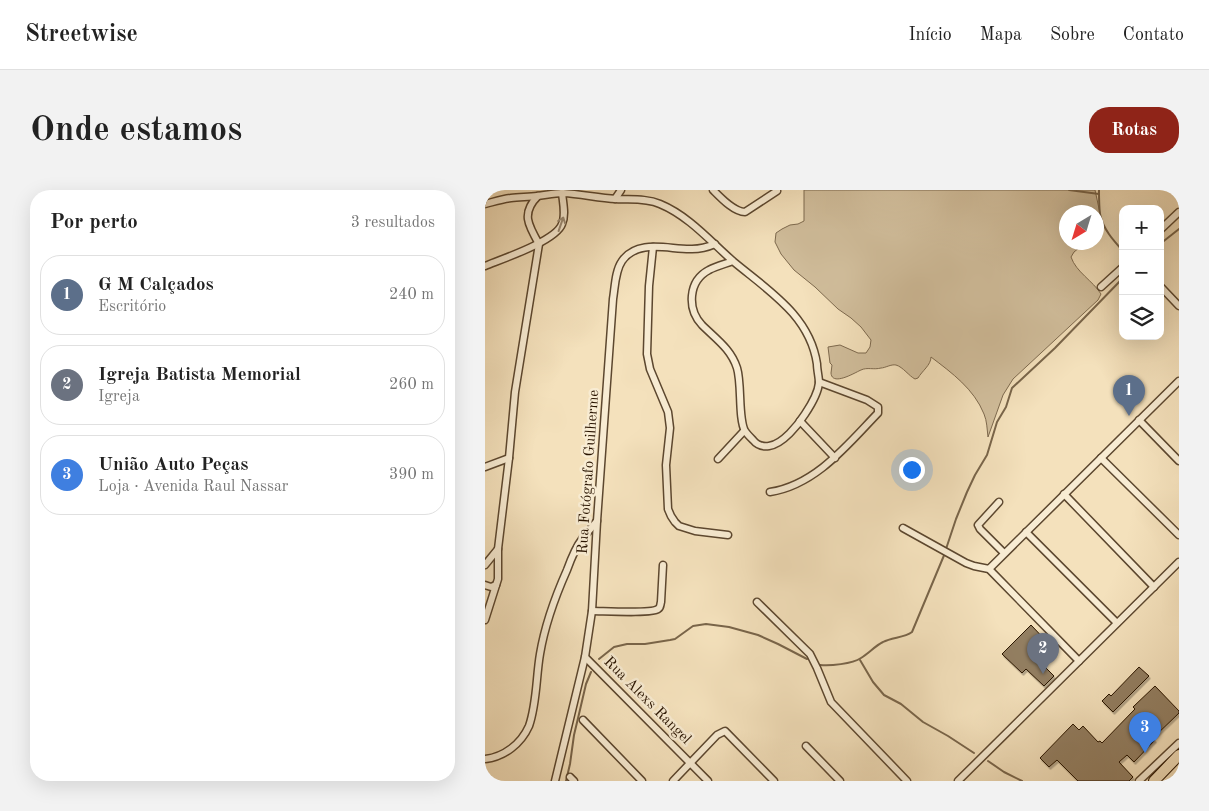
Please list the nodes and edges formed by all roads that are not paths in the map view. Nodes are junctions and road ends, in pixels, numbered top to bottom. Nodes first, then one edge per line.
1 (621, 190) edge
2 (724, 190) edge
3 (777, 191) edge
4 (715, 192) edge
5 (562, 193) junction
6 (538, 196) junction
7 (615, 199) junction
8 (485, 204) edge
9 (1179, 212) edge
10 (1164, 226) edge
11 (539, 244) junction
12 (715, 244) junction
13 (653, 247) junction
14 (733, 261) junction
15 (485, 266) edge
16 (1119, 271) edge
17 (1101, 287) dead end
18 (1164, 290) edge
19 (1179, 306) edge
20 (819, 382) junction
21 (1178, 383) edge
22 (1139, 420) junction
23 (800, 421) junction
24 (745, 431) junction
25 (509, 458) junction
26 (835, 458) junction
27 (1101, 458) junction
28 (717, 459) dead end
29 (1179, 461) edge
30 (485, 467) edge
31 (770, 492) dead end
32 (1064, 494) junction
33 (999, 502) dead end
34 (597, 521) junction
35 (903, 528) dead end
36 (1026, 532) junction
37 (728, 535) dead end
38 (1179, 535) edge
39 (498, 549) junction
40 (1004, 553) junction
41 (1179, 562) edge
42 (485, 565) edge
43 (663, 565) dead end
44 (989, 568) junction
45 (499, 571) junction
46 (485, 585) edge
47 (496, 585) junction
48 (1154, 586) junction
49 (492, 596) junction
50 (485, 598) edge
51 (757, 602) dead end
52 (592, 611) junction
53 (485, 620) edge
54 (1117, 623) junction
55 (585, 657) junction
56 (1079, 661) junction
57 (583, 720) dead end
58 (1179, 742) edge
59 (806, 746) dead end
60 (1179, 755) edge
61 (485, 759) edge
62 (691, 763) junction
63 (1161, 767) junction
64 (555, 781) edge
65 (642, 781) edge
66 (673, 781) edge
67 (709, 781) edge
68 (774, 781) edge
69 (840, 781) edge
70 (907, 781) edge
71 (958, 781) edge
72 (1139, 781) edge
73 (1154, 781) edge

1 - 7 street
2 - 4 street
3 - 4 street
5 - 6 street
5 - 7 street
11 -> 5 street
6 - 8 street
6 - 11 street
7 - 12 street
9 - 10 street
11 - 15 street
11 - 25 street
12 - 13 street, Rua Fotógrafo Guilherme
12 - 14 street
13 - 34 street, Rua Fotógrafo Guilherme
13 - 37 street
14 - 20 street
14 - 24 street
16 - 17 street
18 - 19 street
20 - 23 street
20 - 26 street
21 - 22 street
22 - 27 street
22 - 29 street
23 - 24 street
23 - 26 street
24 - 28 street
25 - 30 street
25 - 39 street
26 - 31 street
27 - 32 street
27 - 38 street
32 - 36 street
32 - 48 street
33 - 40 street
34 - 52 street, Rua Fotógrafo Guilherme
34 - 61 street
35 - 44 street
36 - 40 street
36 - 54 street
39 - 42 street
39 - 45 street
40 - 44 street
41 - 48 street
42 - 45 street
43 - 52 street
44 - 56 street
45 - 47 street
46 - 47 street
47 - 49 street
48 - 54 street
49 - 50 street
49 - 53 street
51 - 70 street
52 - 55 street, Rua Fotógrafo Guilherme
54 - 56 street
55 - 62 street, Rua Alexs Rangel
55 - 64 street, Rua Fotógrafo Guilherme
56 - 71 street
57 - 65 street
58 - 63 street
59 - 69 street
60 - 63 highway
62 - 66 street
62 - 67 street, Rua Alexs Rangel
62 - 68 street
63 - 72 street
63 - 73 highway

